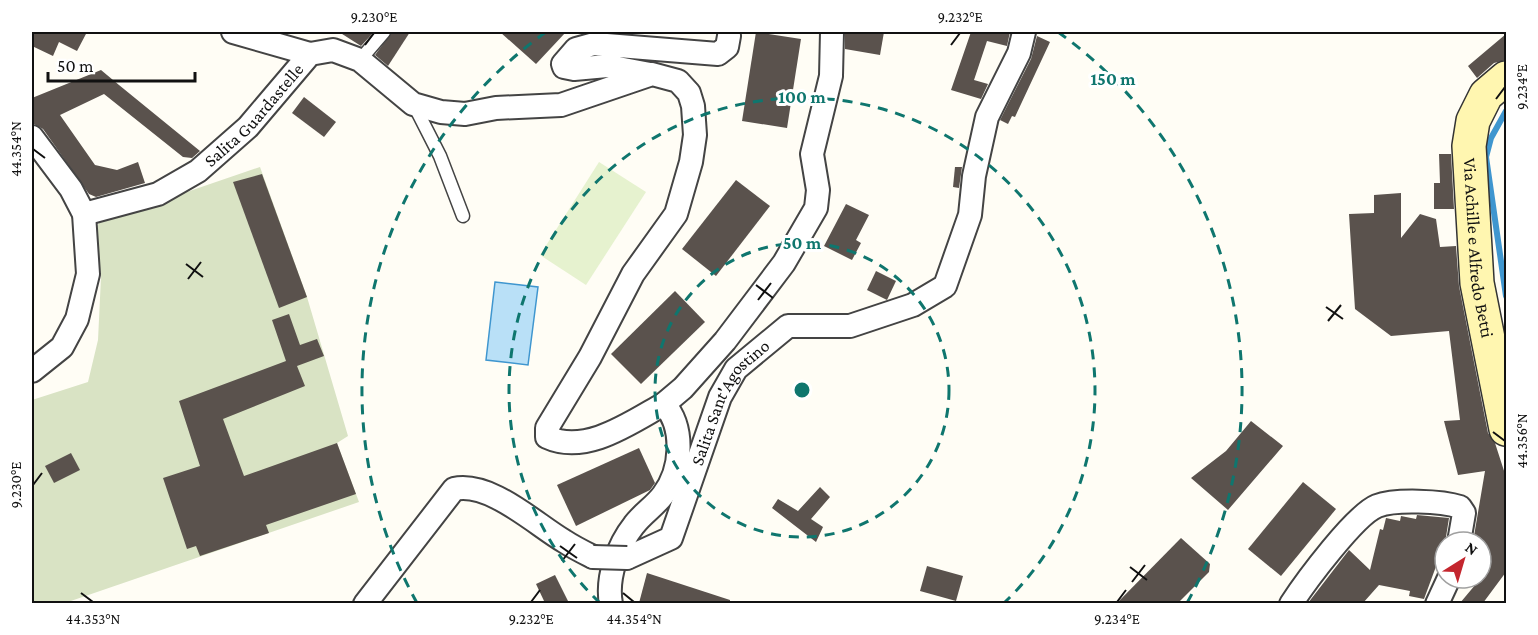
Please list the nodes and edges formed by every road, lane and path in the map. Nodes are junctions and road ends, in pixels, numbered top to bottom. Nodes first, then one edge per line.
1 (233, 32) edge
2 (384, 32) edge
3 (832, 32) edge
4 (1024, 32) edge
5 (729, 36) dead end
6 (310, 54) junction
7 (360, 60) junction
8 (652, 74) junction
9 (1506, 78) edge
10 (413, 104) junction
11 (36, 152) edge
12 (84, 214) junction
13 (463, 216) dead end
14 (32, 371) edge
15 (664, 404) junction
16 (1506, 429) edge
17 (1461, 530) edge
18 (365, 603) edge
19 (610, 603) edge
20 (1291, 603) edge

1 - 6 street
2 - 7 lane
3 - 15 street
4 - 18 street, Salita Sant'Agostino, bridge
5 - 8 street
6 - 7 street, Salita Guardastelle
6 - 12 street, Salita Guardastelle
7 - 10 street, Salita Guardastelle
8 - 10 street
8 - 15 street
9 - 16 street, Via Achille e Alfredo Betti
10 - 13 lane
11 - 12 street
12 - 14 street
15 - 19 street
17 - 20 street

